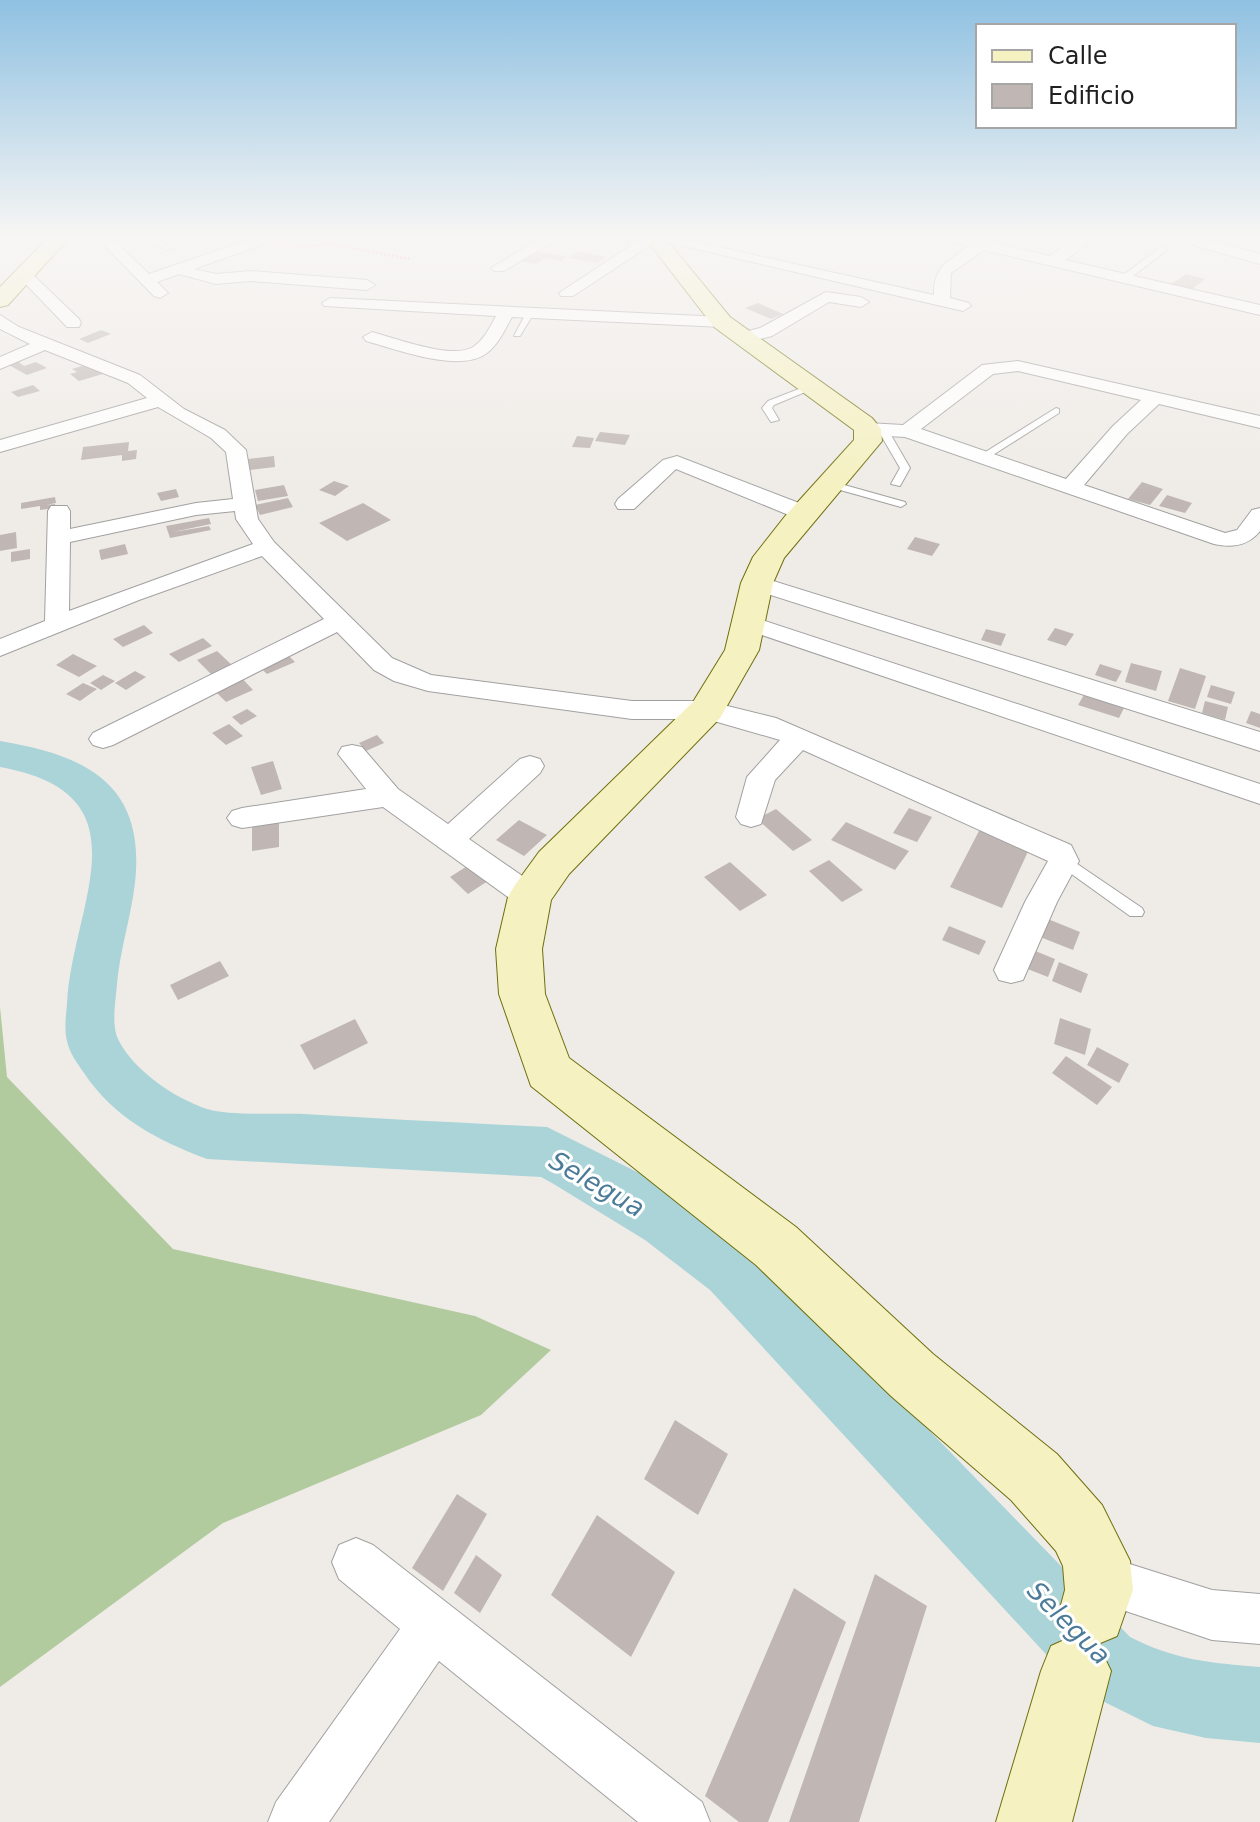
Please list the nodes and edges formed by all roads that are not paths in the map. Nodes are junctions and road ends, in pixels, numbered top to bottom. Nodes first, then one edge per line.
1 (5, 324) edge
2 (499, 324) edge
3 (523, 324) edge
4 (662, 324) edge
5 (728, 324) edge
6 (780, 324) edge
7 (733, 330) junction
8 (517, 334) dead end
9 (372, 337) dead end
10 (45, 343) junction
11 (0, 364) edge
12 (812, 387) junction
13 (1156, 397) junction
14 (161, 400) junction
15 (1056, 411) dead end
16 (774, 420) dead end
17 (1260, 422) edge
18 (886, 430) junction
19 (0, 446) edge
20 (984, 456) junction
21 (896, 484) dead end
22 (1072, 485) junction
23 (817, 499) junction
24 (244, 504) junction
25 (626, 504) dead end
26 (901, 504) dead end
27 (59, 511) dead end
28 (1260, 515) edge
29 (59, 538) junction
30 (266, 547) junction
31 (754, 603) junction
32 (340, 621) junction
33 (57, 623) junction
34 (0, 648) edge
35 (707, 710) junction
36 (799, 737) junction
37 (103, 739) dead end
38 (1260, 742) edge
39 (352, 754) dead end
40 (530, 766) dead end
41 (1260, 794) edge
42 (388, 796) junction
43 (751, 817) dead end
44 (242, 818) dead end
45 (450, 839) junction
46 (1064, 861) junction
47 (530, 897) junction
48 (1136, 912) dead end
49 (1011, 970) dead end
50 (356, 1562) dead end
51 (1260, 1619) edge
52 (1089, 1621) junction
53 (434, 1624) junction
54 (296, 1822) edge
55 (682, 1822) edge
56 (1034, 1822) edge

1 - 10 street
2 - 9 street
3 - 8 lane
4 - 7 street
5 - 7 street
6 - 7 street
7 - 12 street
10 - 11 street
10 - 14 street
12 - 16 lane
12 - 18 street
13 - 17 street
13 - 18 street
13 - 22 street
14 - 19 street
14 - 24 street
15 - 20 lane
18 - 20 street
18 - 21 lane
18 - 23 street
20 - 22 street
22 - 28 street
23 - 25 street
23 - 26 lane
23 - 31 street
24 - 29 street
24 - 30 street
27 - 29 street
29 - 33 street
30 - 32 street
30 - 33 street
31 - 35 street
31 - 38 street
31 - 41 street
32 - 35 street
32 - 37 street
33 - 34 street
35 - 36 street
35 - 47 street
36 - 43 street
36 - 46 street
39 - 42 street
40 - 45 street
42 - 44 street
42 - 45 street
45 - 47 street
46 - 48 lane
46 - 49 street
47 - 52 street
50 - 53 street
51 - 52 street
52 - 56 street
53 - 54 street
53 - 55 street

